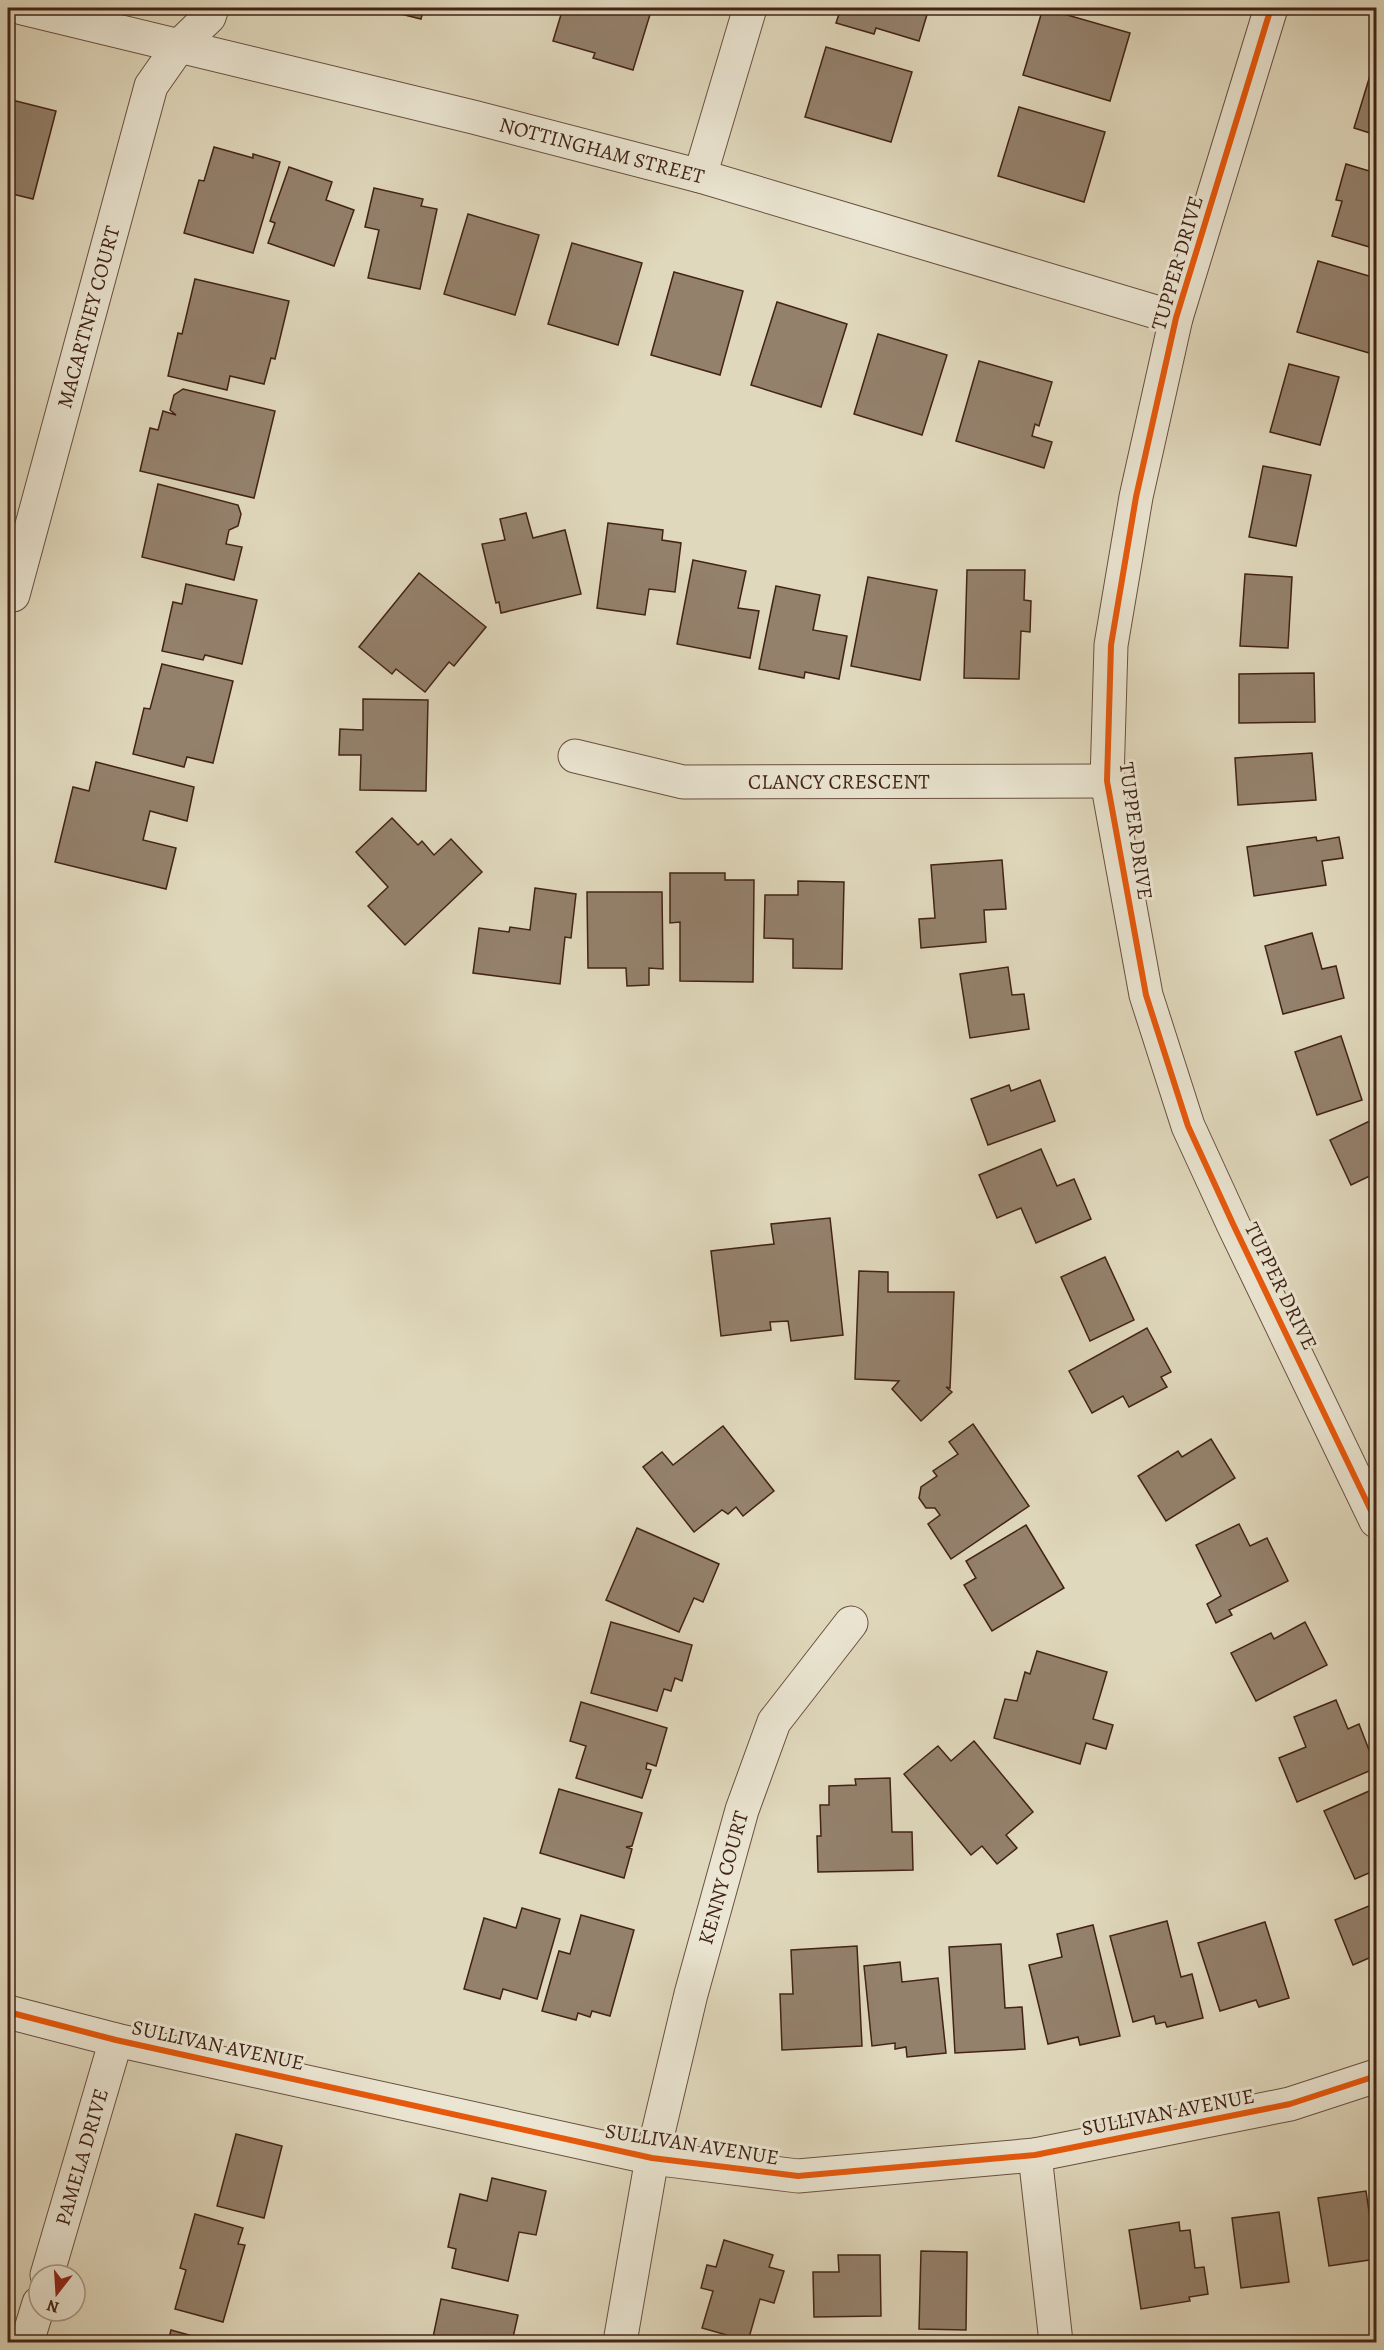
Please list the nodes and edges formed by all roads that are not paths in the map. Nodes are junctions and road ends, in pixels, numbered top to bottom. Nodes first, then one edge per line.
1 (22, 8) edge
2 (212, 8) edge
3 (750, 8) edge
4 (1271, 8) edge
5 (180, 46) junction
6 (700, 176) junction
7 (1176, 318) junction
8 (14, 595) dead end
9 (575, 756) dead end
10 (1107, 781) junction
11 (1377, 1521) edge
12 (851, 1623) dead end
13 (8, 2012) edge
14 (116, 2040) junction
15 (1377, 2076) edge
16 (1035, 2155) junction
17 (652, 2158) junction
18 (51, 2263) edge
19 (33, 2323) edge
20 (27, 2343) edge
21 (620, 2343) edge
22 (1056, 2343) edge

1 - 5 street, NOTTINGHAM STREET
2 - 5 street, MACARTNEY COURT
3 - 6 street
4 - 7 street, TUPPER DRIVE
5 - 6 street, NOTTINGHAM STREET
5 - 8 street, MACARTNEY COURT
6 - 7 street, NOTTINGHAM STREET
7 - 10 street, TUPPER DRIVE
9 - 10 street, CLANCY CRESCENT
10 - 11 street, TUPPER DRIVE
12 - 17 street, KENNY COURT
13 - 14 street, SULLIVAN AVENUE
14 - 17 street, SULLIVAN AVENUE
14 - 18 street, PAMELA DRIVE
15 - 16 street, SULLIVAN AVENUE
16 - 17 street, SULLIVAN AVENUE
16 - 22 street
17 - 21 street, KENNY COURT
19 - 20 street

